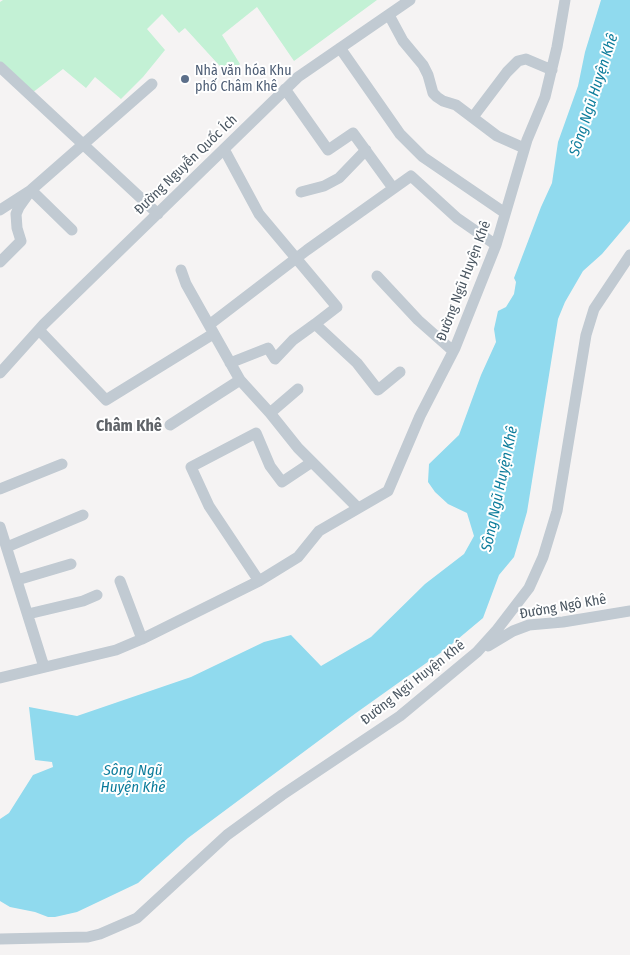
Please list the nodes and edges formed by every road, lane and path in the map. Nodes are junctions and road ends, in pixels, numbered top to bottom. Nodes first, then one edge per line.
1 (410, 0) edge
2 (565, 0) edge
3 (389, 15) junction
4 (340, 48) junction
5 (0, 67) edge
6 (552, 70) junction
7 (152, 84) dead end
8 (285, 89) junction
9 (473, 117) junction
10 (84, 145) junction
11 (524, 148) junction
12 (224, 149) junction
13 (366, 150) junction
14 (393, 188) junction
15 (31, 190) junction
16 (301, 192) dead end
17 (0, 210) edge
18 (506, 213) junction
19 (158, 214) junction
20 (72, 230) dead end
21 (496, 245) junction
22 (630, 255) edge
23 (296, 258) junction
24 (0, 262) edge
25 (181, 270) dead end
26 (377, 276) dead end
27 (315, 324) junction
28 (211, 329) junction
29 (39, 330) junction
30 (453, 351) junction
31 (230, 363) junction
32 (400, 372) dead end
33 (0, 373) edge
34 (240, 380) junction
35 (298, 389) dead end
36 (270, 413) junction
37 (170, 425) dead end
38 (312, 462) junction
39 (62, 464) dead end
40 (0, 489) edge
41 (358, 508) junction
42 (83, 515) dead end
43 (0, 528) edge
44 (6, 547) junction
45 (71, 564) dead end
46 (17, 580) junction
47 (120, 581) dead end
48 (259, 581) junction
49 (97, 595) dead end
50 (630, 611) edge
51 (28, 614) junction
52 (142, 640) junction
53 (477, 652) junction
54 (44, 667) junction
55 (0, 678) edge
56 (0, 939) edge

1 - 3 street, Đường Nguyễn Quốc Ích
2 - 6 street, Đường Ngũ Huyện Khê
3 - 4 street, Đường Nguyễn Quốc Ích
3 - 9 street
4 - 8 street, Đường Nguyễn Quốc Ích
4 - 18 street
5 - 10 street
6 - 9 street
6 - 11 street, Đường Ngũ Huyện Khê
7 - 10 street
8 - 12 street, Đường Nguyễn Quốc Ích
8 - 13 street
9 - 11 street
10 - 15 street
10 - 19 street
11 - 18 street, Đường Ngũ Huyện Khê
12 - 19 street, Đường Nguyễn Quốc Ích
12 - 23 street
13 - 14 street
13 - 16 street
14 - 21 street
14 - 23 street
15 - 17 street
15 - 20 street
15 - 24 street
18 - 21 street, Đường Ngũ Huyện Khê
19 - 29 street, Đường Nguyễn Quốc Ích
21 - 30 street, Đường Ngũ Huyện Khê
22 - 53 street, Đường Ngũ Huyện Khê
23 - 27 street
23 - 28 street
25 - 28 street
26 - 30 street
27 - 31 street
27 - 32 street
28 - 29 street
28 - 31 street
29 - 33 street, Đường Nguyễn Quốc Ích
30 - 41 street, Đường Ngũ Huyện Khê
31 - 34 street
34 - 36 street
34 - 37 street
35 - 36 street
36 - 38 street
38 - 41 street
38 - 48 street
39 - 40 street
41 - 48 street, Đường Ngũ Huyện Khê
42 - 44 street
43 - 44 street
44 - 46 street
45 - 46 street
46 - 51 street
47 - 52 street
48 - 52 street, Đường Ngũ Huyện Khê
49 - 51 street
50 - 53 street, Đường Ngô Khê
51 - 54 street
52 - 54 street, Đường Ngũ Huyện Khê
53 - 56 street, Đường Ngũ Huyện Khê
54 - 55 street, Đường Ngũ Huyện Khê

